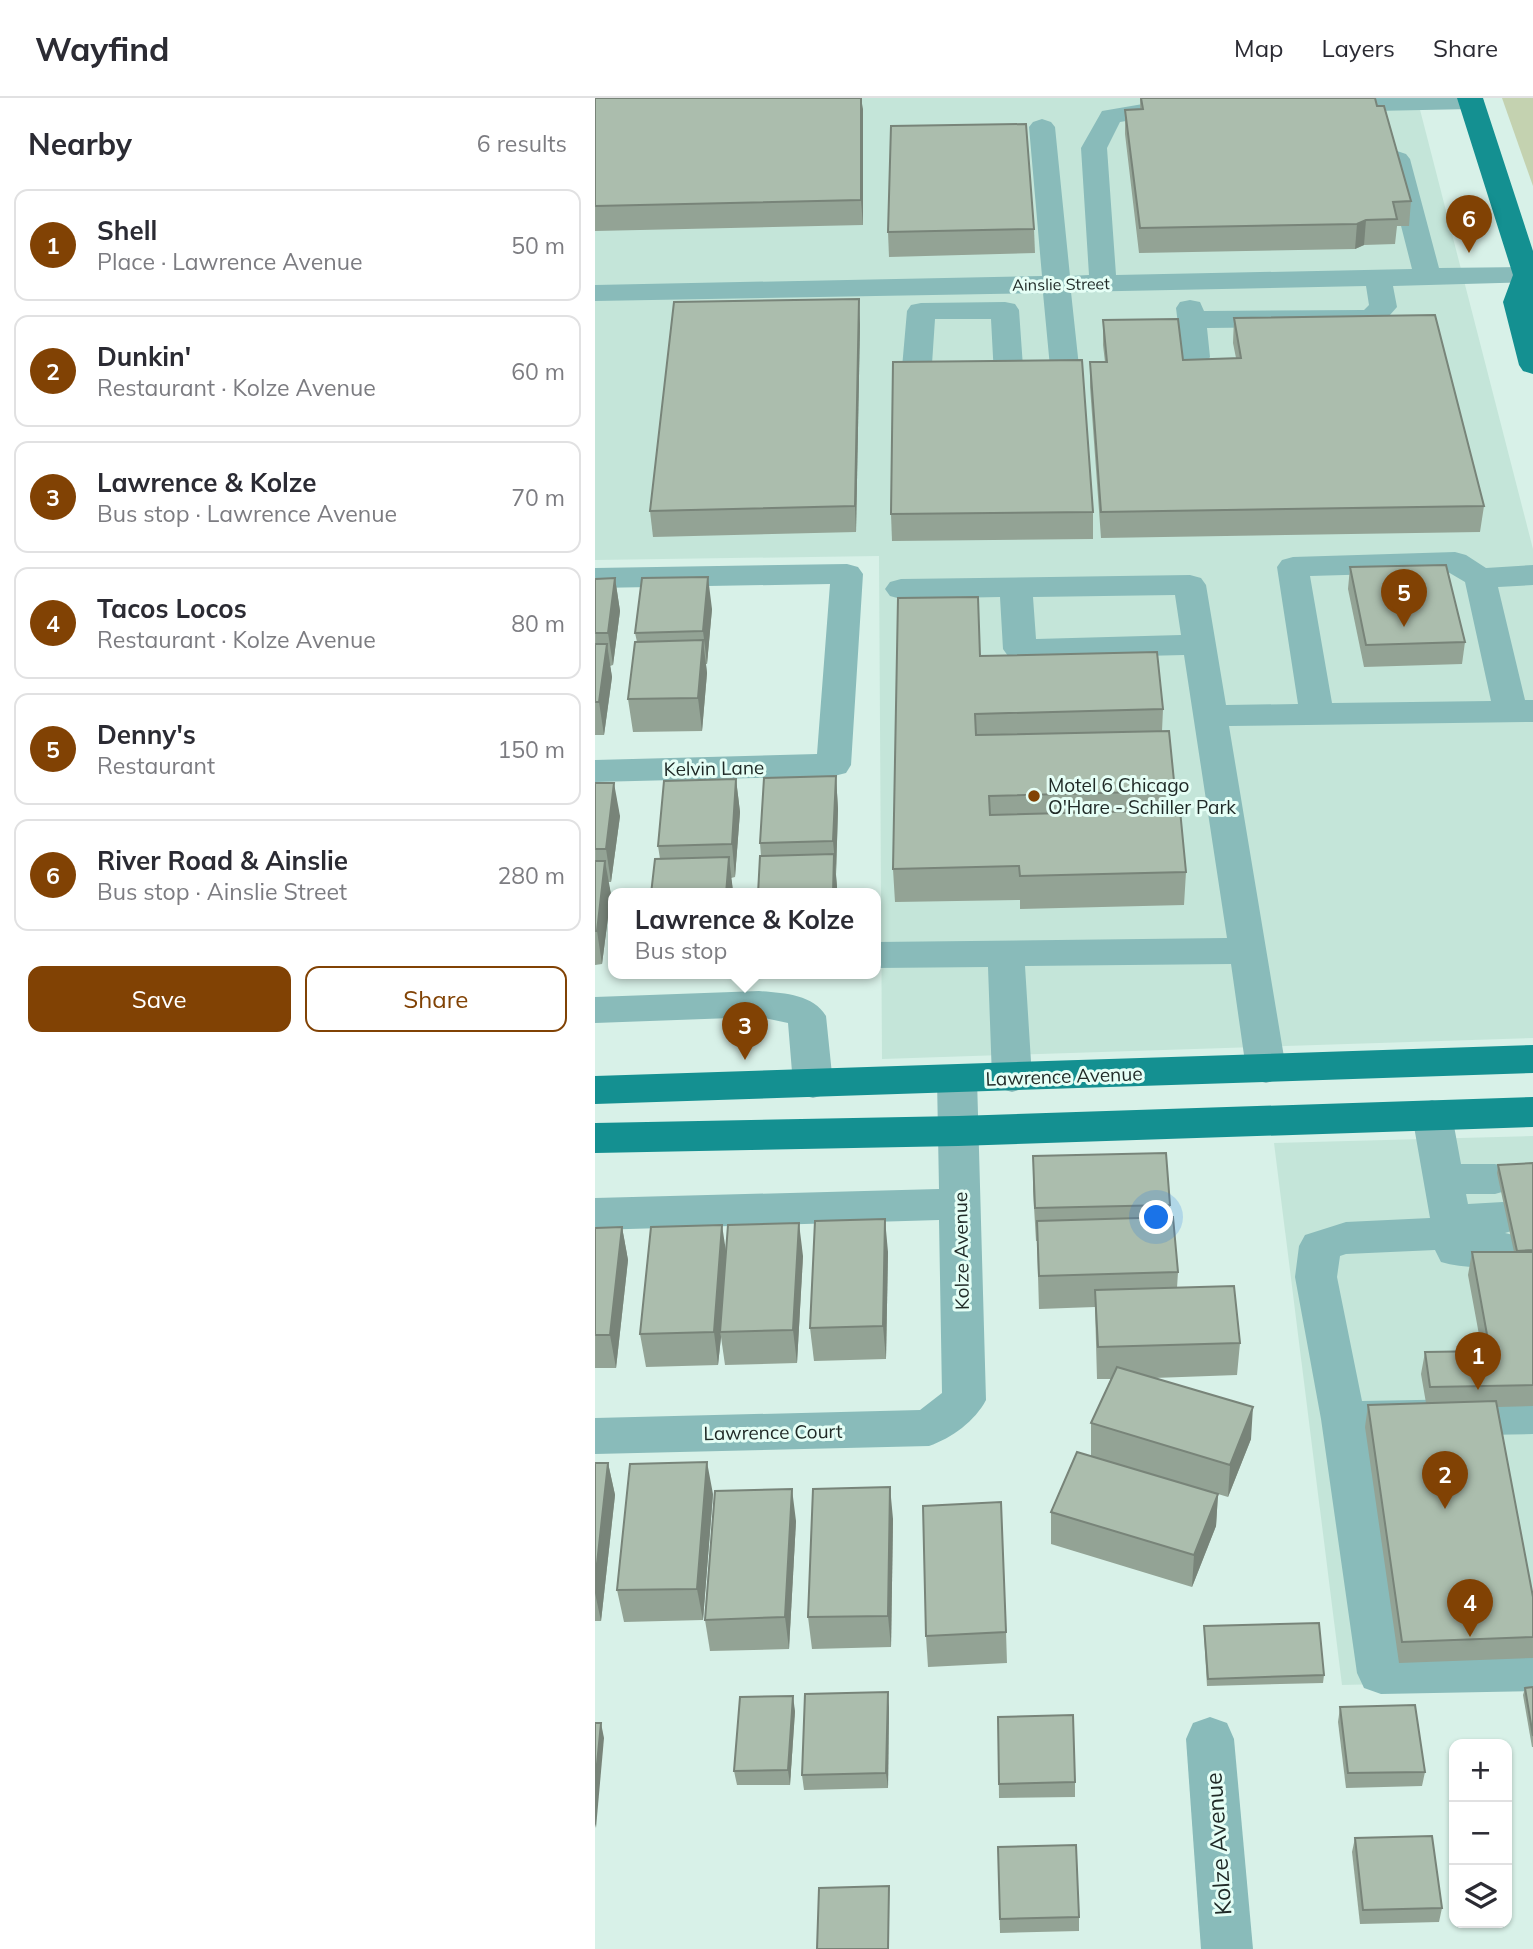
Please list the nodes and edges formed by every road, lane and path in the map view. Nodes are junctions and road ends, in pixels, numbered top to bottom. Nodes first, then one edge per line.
1 (1470, 100) edge
2 (1382, 103) junction
3 (1299, 104) edge
4 (1202, 106) edge
5 (1042, 127) dead end
6 (1428, 277) junction
7 (1378, 278) junction
8 (1530, 278) edge
9 (1103, 283) junction
10 (595, 293) edge
11 (1057, 296) junction
12 (1189, 303) junction
13 (1005, 310) junction
14 (1196, 357) edge
15 (1533, 365) edge
16 (916, 379) edge
17 (1533, 575) edge
18 (595, 578) edge
19 (1480, 578) junction
20 (1016, 588) junction
21 (901, 589) dead end
22 (1199, 645) junction
23 (1521, 711) edge
24 (1317, 714) junction
25 (1210, 716) junction
26 (595, 771) edge
27 (1247, 951) junction
28 (1006, 953) junction
29 (881, 954) edge
30 (595, 1010) edge
31 (1533, 1059) edge
32 (1266, 1069) junction
33 (1012, 1078) junction
34 (957, 1079) junction
35 (813, 1084) junction
36 (595, 1090) edge
37 (1533, 1112) edge
38 (1432, 1115) junction
39 (958, 1131) junction
40 (595, 1139) edge
41 (1444, 1179) junction
42 (1495, 1179) dead end
43 (959, 1204) junction
44 (595, 1214) edge
45 (1452, 1226) junction
46 (1507, 1234) dead end
47 (946, 1414) joint
48 (1533, 1416) edge
49 (1343, 1419) junction
50 (595, 1436) edge
51 (1533, 1670) edge
52 (1210, 1738) dead end
53 (1227, 1949) edge

1 - 2 street
1 - 8 main road
2 - 3 street
2 - 6 street
4 - 9 street
5 - 11 street
6 - 7 street, Ainslie Street
6 - 8 street, Ainslie Street
7 - 12 street, Ainslie Street
7 - 12 street
8 - 15 main road
9 - 11 street, Ainslie Street
9 - 12 street, Ainslie Street
10 - 11 street, Ainslie Street
11 - 12 street
11 - 13 street
11 - 13 street
12 - 14 street
13 - 16 street
17 - 19 street
18 - 26 street, Kelvin Lane
19 - 23 street
19 - 24 street
20 - 21 street
20 - 22 street
20 - 22 street
22 - 25 street
23 - 24 street
24 - 25 street
25 - 27 street
27 - 28 street
27 - 32 street
28 - 29 street
28 - 33 street
30 - 35 street
31 - 32 main road, Lawrence Avenue
32 - 33 main road, Lawrence Avenue
33 - 34 main road, Lawrence Avenue
34 - 35 main road, Lawrence Avenue
34 - 39 street, Kolze Avenue
35 - 36 main road, Lawrence Avenue
37 - 38 main road
38 - 39 main road
38 - 41 street
39 - 40 main road
39 - 43 street, Kolze Avenue
41 - 42 street
41 - 45 street
43 - 44 street
43 - 47 street, Kolze Avenue
45 - 46 street
45 - 49 street
47 - 50 street, Lawrence Court
48 - 49 street
49 - 51 street
52 - 53 street, Kolze Avenue

